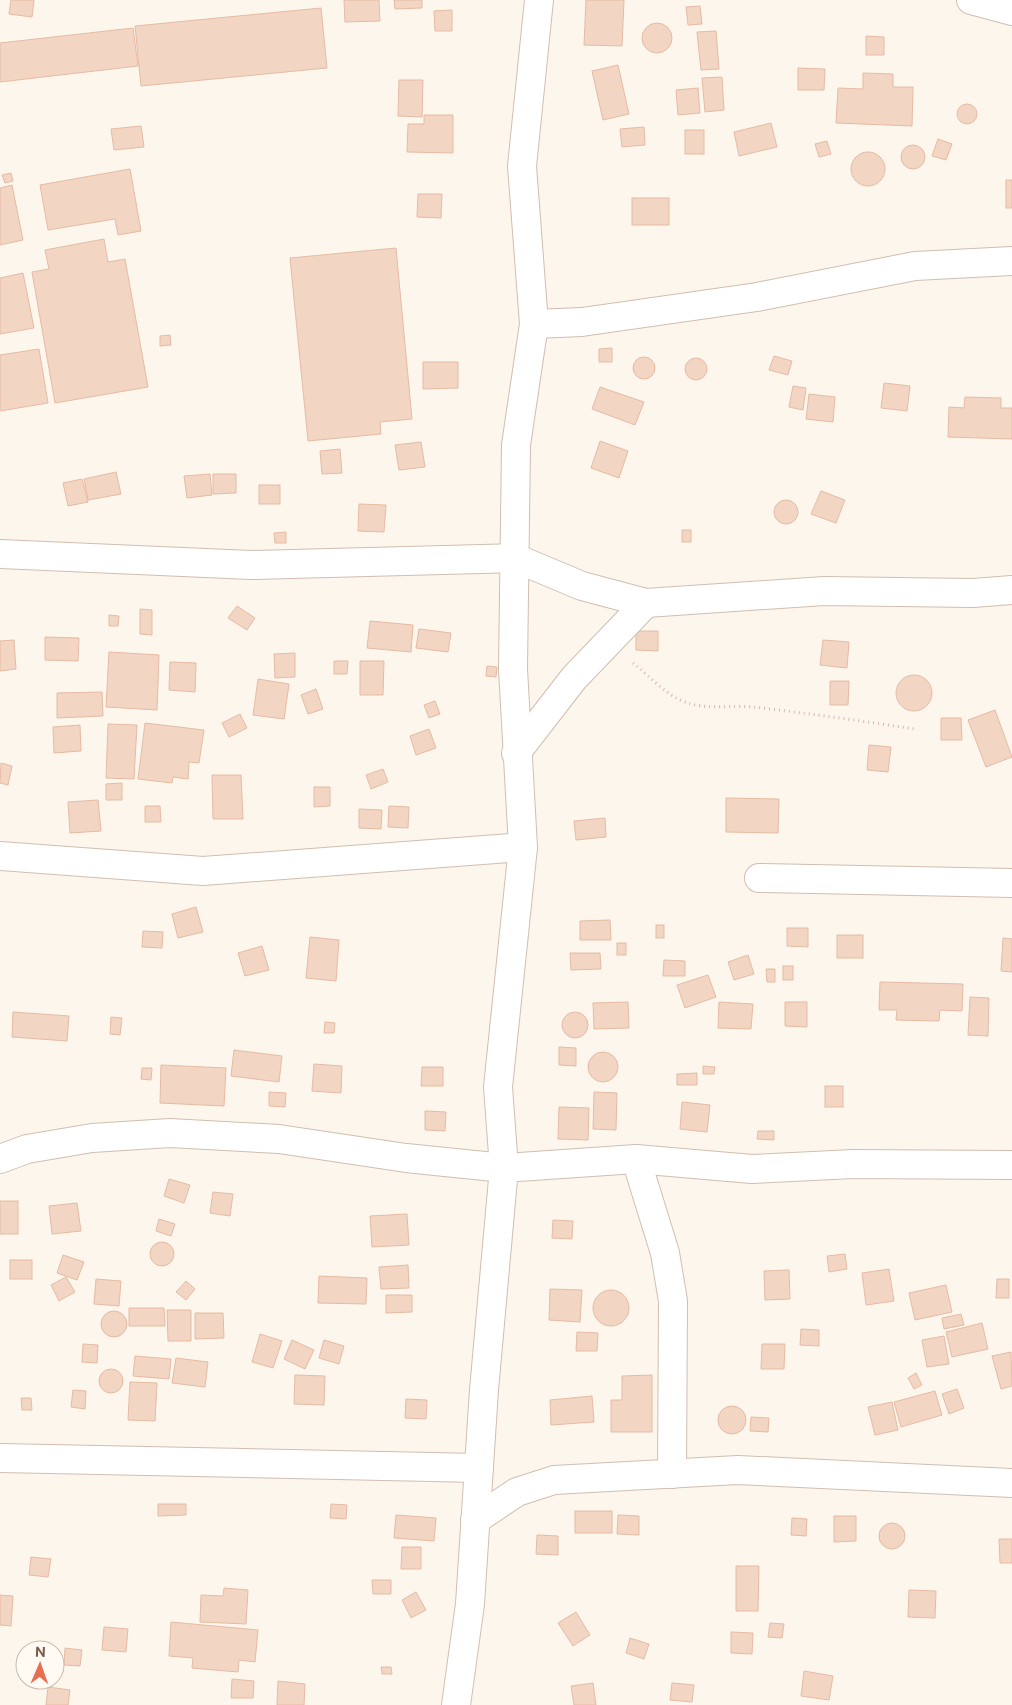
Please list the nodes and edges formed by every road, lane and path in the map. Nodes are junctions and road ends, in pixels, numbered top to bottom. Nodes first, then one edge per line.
1 (539, 0) edge
2 (971, 0) edge
3 (1012, 12) edge
4 (1012, 261) edge
5 (534, 324) junction
6 (0, 554) edge
7 (515, 558) junction
8 (1012, 590) edge
9 (646, 603) junction
10 (607, 643) junction
11 (915, 729) dead end
12 (516, 753) junction
13 (523, 847) junction
14 (0, 856) edge
15 (759, 878) dead end
16 (1012, 883) edge
17 (0, 1158) edge
18 (636, 1158) junction
19 (1012, 1165) edge
20 (504, 1168) junction
21 (0, 1458) edge
22 (479, 1468) junction
23 (672, 1474) junction
24 (1012, 1483) edge
25 (475, 1520) junction
26 (456, 1705) edge

1 - 5 street
2 - 3 street
4 - 5 street
5 - 7 street
6 - 7 street
7 - 9 street
7 - 12 street
8 - 9 street
9 - 10 street
10 - 11 path
10 - 12 street
12 - 13 street
13 - 14 street
13 - 20 street
15 - 16 street
17 - 20 street
18 - 19 street
18 - 20 street
18 - 23 street
20 - 22 street
21 - 22 street
22 - 25 street
23 - 24 street
23 - 25 street
25 - 26 street

